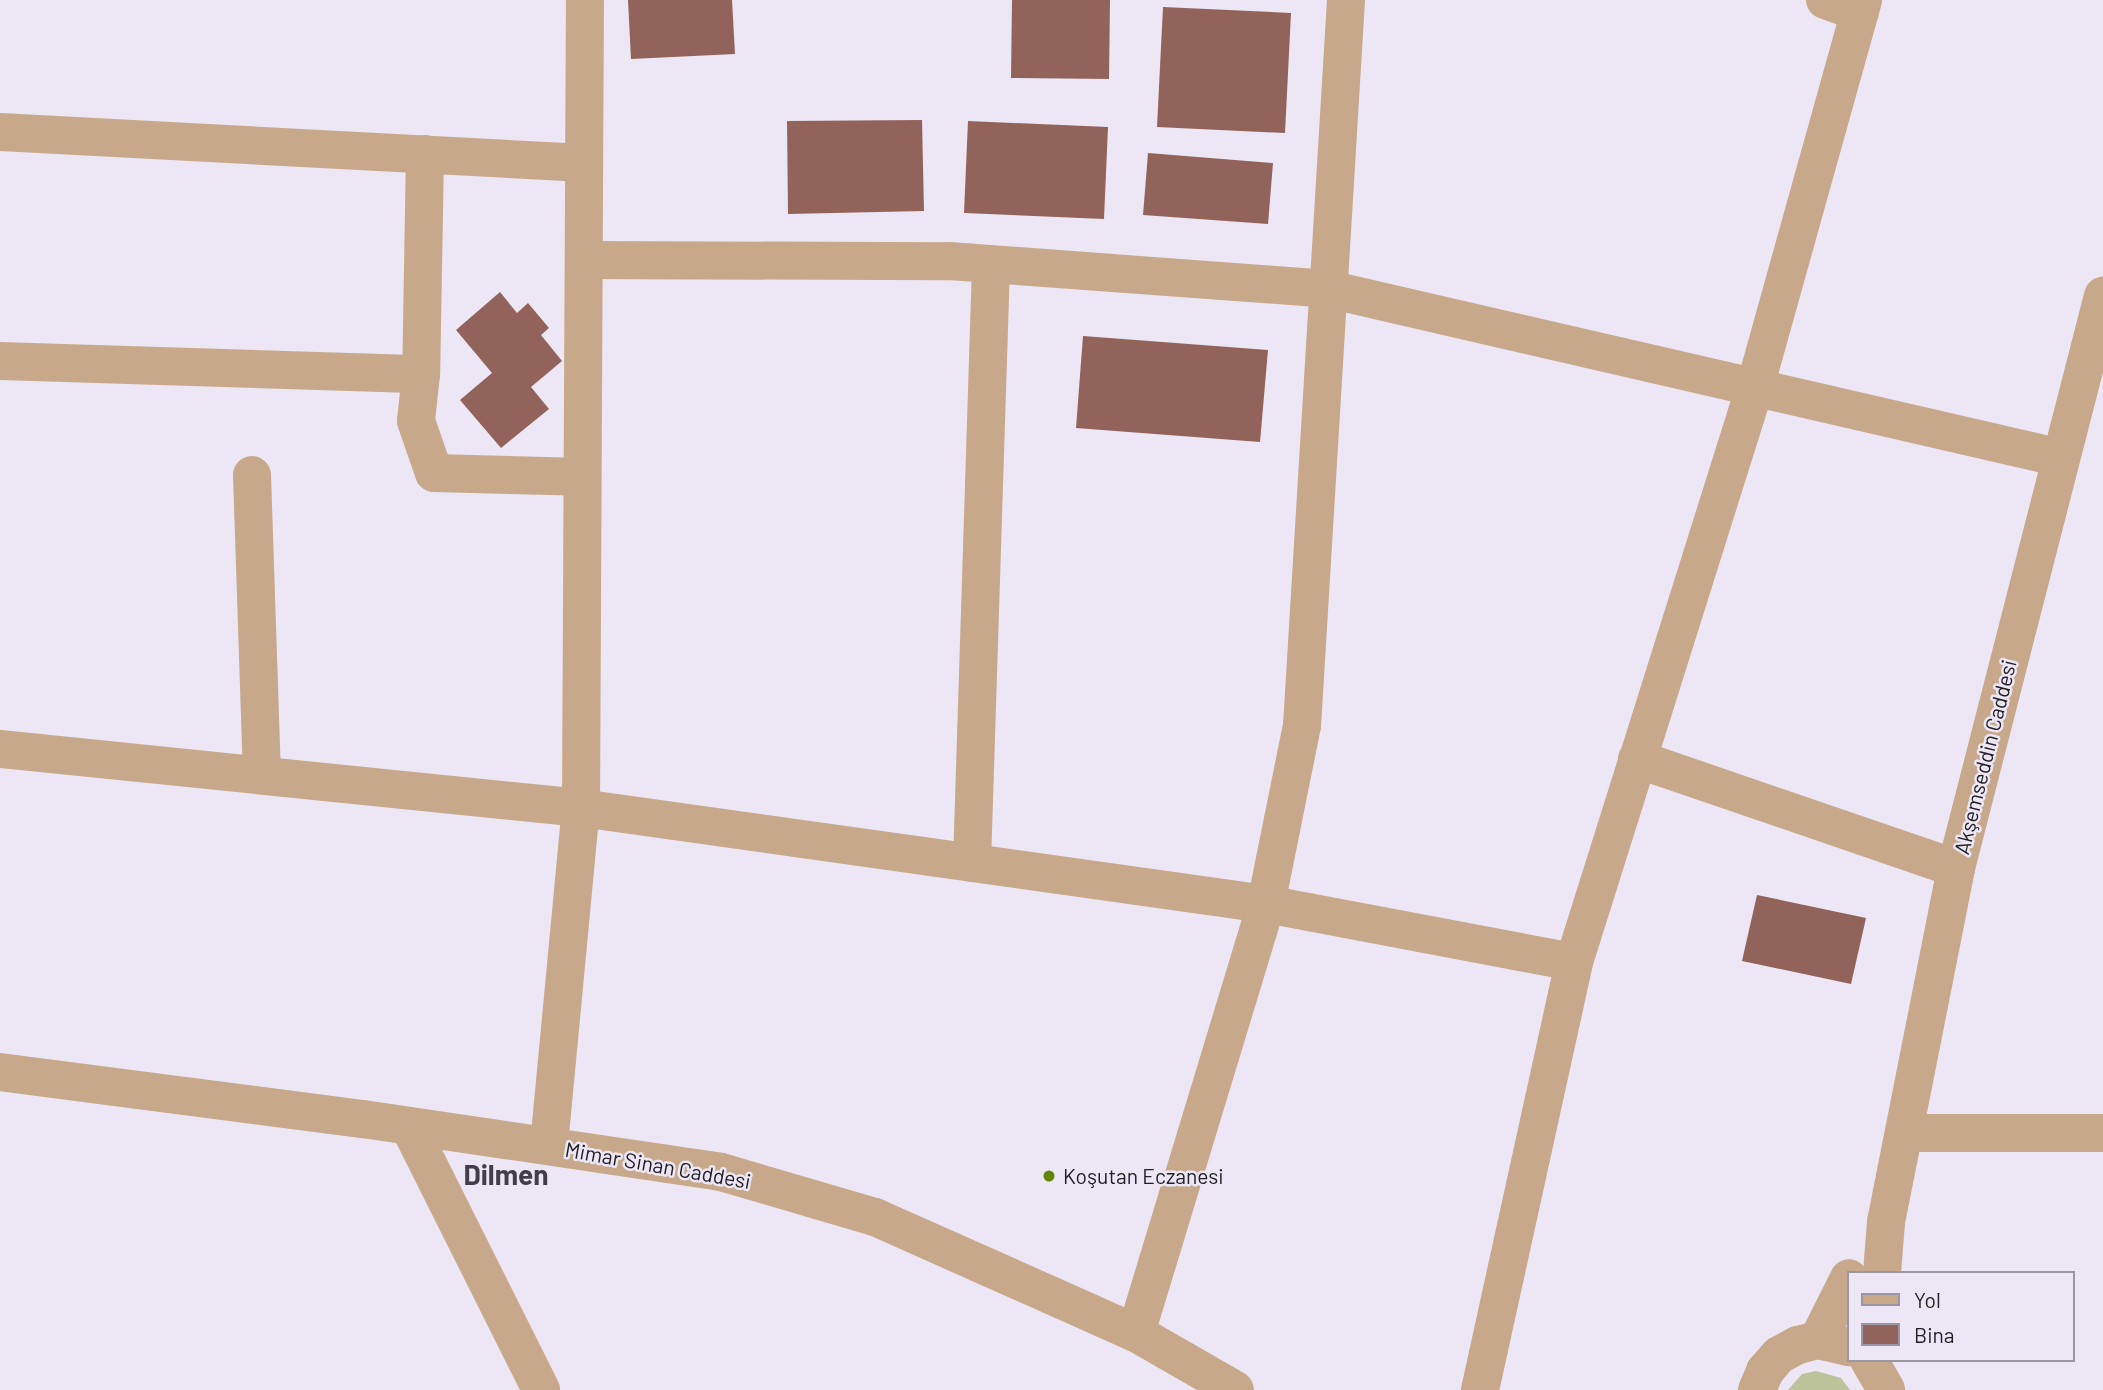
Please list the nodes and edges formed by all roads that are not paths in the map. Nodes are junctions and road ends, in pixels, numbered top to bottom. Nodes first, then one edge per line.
1 (584, 0) edge
2 (1346, 0) edge
3 (1825, 0) edge
4 (1862, 6) edge
5 (0, 132) edge
6 (425, 154) junction
7 (584, 163) junction
8 (583, 260) junction
9 (991, 264) junction
10 (1328, 289) junction
11 (2103, 296) edge
12 (0, 361) edge
13 (421, 374) junction
14 (1755, 387) junction
15 (2061, 458) junction
16 (253, 475) dead end
17 (582, 477) junction
18 (0, 749) edge
19 (1637, 759) junction
20 (262, 775) junction
21 (581, 808) junction
22 (972, 863) junction
23 (1956, 869) junction
24 (1266, 904) junction
25 (1573, 962) junction
26 (0, 1072) edge
27 (409, 1126) junction
28 (1905, 1133) junction
29 (2103, 1133) edge
30 (549, 1145) junction
31 (1886, 1222) junction
32 (1854, 1271) edge
33 (1882, 1271) edge
34 (1848, 1282) edge
35 (1136, 1333) junction
36 (1834, 1343) edge
37 (541, 1390) edge
38 (1235, 1390) edge
39 (1480, 1390) edge
40 (1756, 1390) edge

1 - 7 street
2 - 10 street
3 - 4 street
4 - 14 street
5 - 6 street
6 - 7 street
6 - 13 street
7 - 8 street
8 - 9 street
8 - 17 street
9 - 10 street
9 - 22 street
10 - 14 street
10 - 24 street
11 - 15 street, Akşemseddin Caddesi
12 - 13 street
13 - 17 street
14 - 15 street
14 - 19 street
15 - 23 street, Akşemseddin Caddesi
16 - 20 street
17 - 21 street
18 - 20 street
19 - 23 street
19 - 25 street
20 - 21 street
21 - 22 street
21 - 30 street
22 - 24 street
23 - 28 street, Akşemseddin Caddesi
24 - 25 street
24 - 35 street
25 - 39 street
26 - 27 street, Mimar Sinan Caddesi
27 - 30 street, Mimar Sinan Caddesi
27 - 37 street
28 - 29 street
28 - 31 street, Akşemseddin Caddesi
30 - 35 street, Mimar Sinan Caddesi
31 - 32 street
31 - 33 street
34 - 36 street
35 - 38 street, Mimar Sinan Caddesi
36 - 40 street

